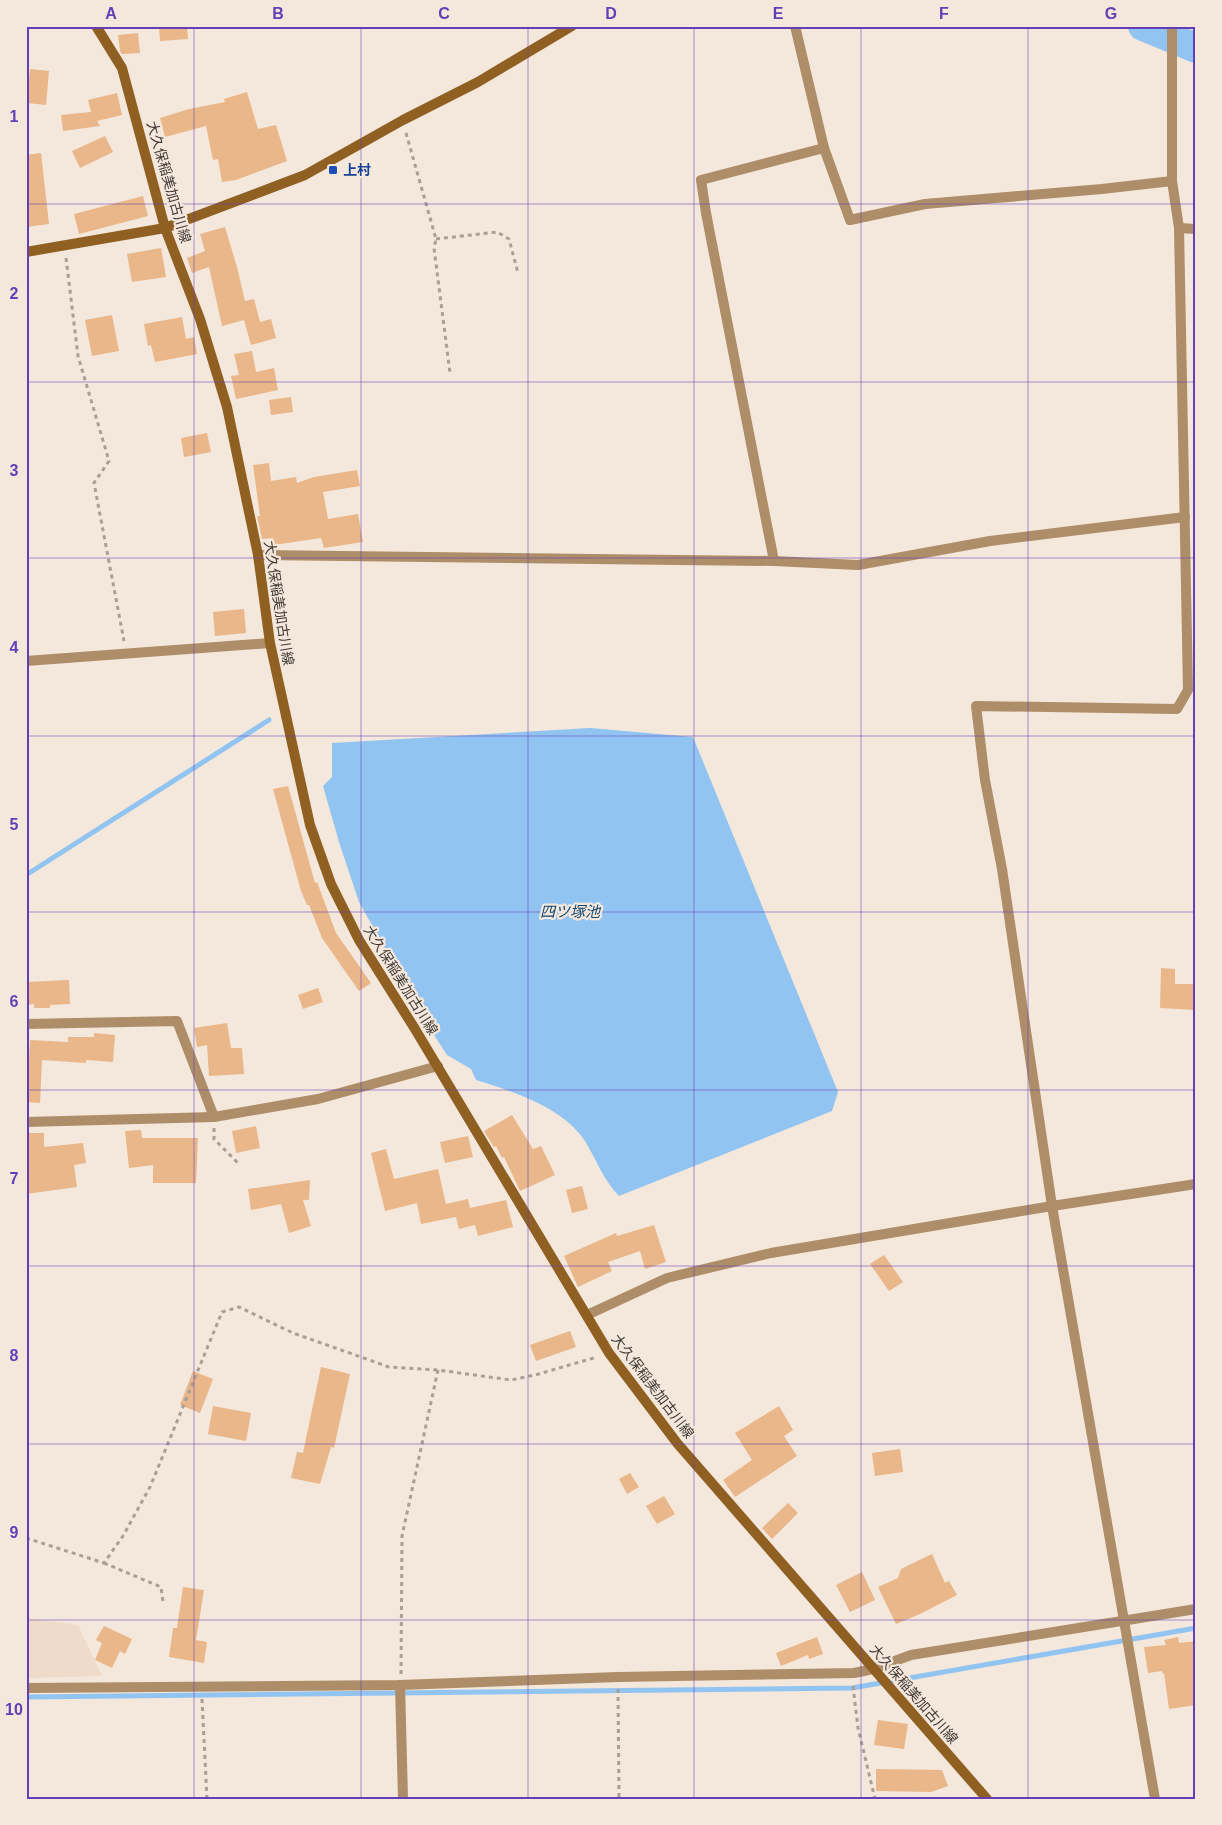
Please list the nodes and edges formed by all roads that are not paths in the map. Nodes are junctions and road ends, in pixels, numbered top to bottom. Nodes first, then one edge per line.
1 (96, 26) edge
2 (572, 26) edge
3 (795, 26) edge
4 (1172, 26) edge
5 (824, 148) junction
6 (1172, 181) junction
7 (165, 228) junction
8 (1179, 228) junction
9 (1196, 229) edge
10 (26, 252) edge
11 (1185, 517) junction
12 (258, 555) junction
13 (774, 561) junction
14 (270, 643) junction
15 (26, 661) edge
16 (26, 1024) edge
17 (438, 1066) junction
18 (214, 1117) junction
19 (26, 1122) edge
20 (1196, 1184) edge
21 (1052, 1206) junction
22 (587, 1315) junction
23 (1196, 1609) edge
24 (1124, 1620) junction
25 (873, 1668) junction
26 (400, 1685) junction
27 (26, 1688) edge
28 (403, 1799) edge
29 (986, 1799) edge
30 (1155, 1799) edge

1 - 7 main road, 大久保稲美加古川線
2 - 7 main road
3 - 5 street
4 - 6 street
5 - 6 street
5 - 13 street
6 - 8 street
7 - 10 main road
7 - 12 main road, 大久保稲美加古川線
8 - 9 street
8 - 11 street
11 - 13 street
11 - 21 street
12 - 13 street
12 - 14 main road, 大久保稲美加古川線
14 - 15 street
14 - 17 main road, 大久保稲美加古川線
16 - 18 street
17 - 18 street
17 - 22 main road, 大久保稲美加古川線
18 - 19 street
20 - 21 street
21 - 22 street
21 - 24 street
22 - 25 main road, 大久保稲美加古川線
23 - 24 street
24 - 25 street
24 - 30 street
25 - 26 street
25 - 29 main road, 大久保稲美加古川線
26 - 27 street
26 - 28 street

